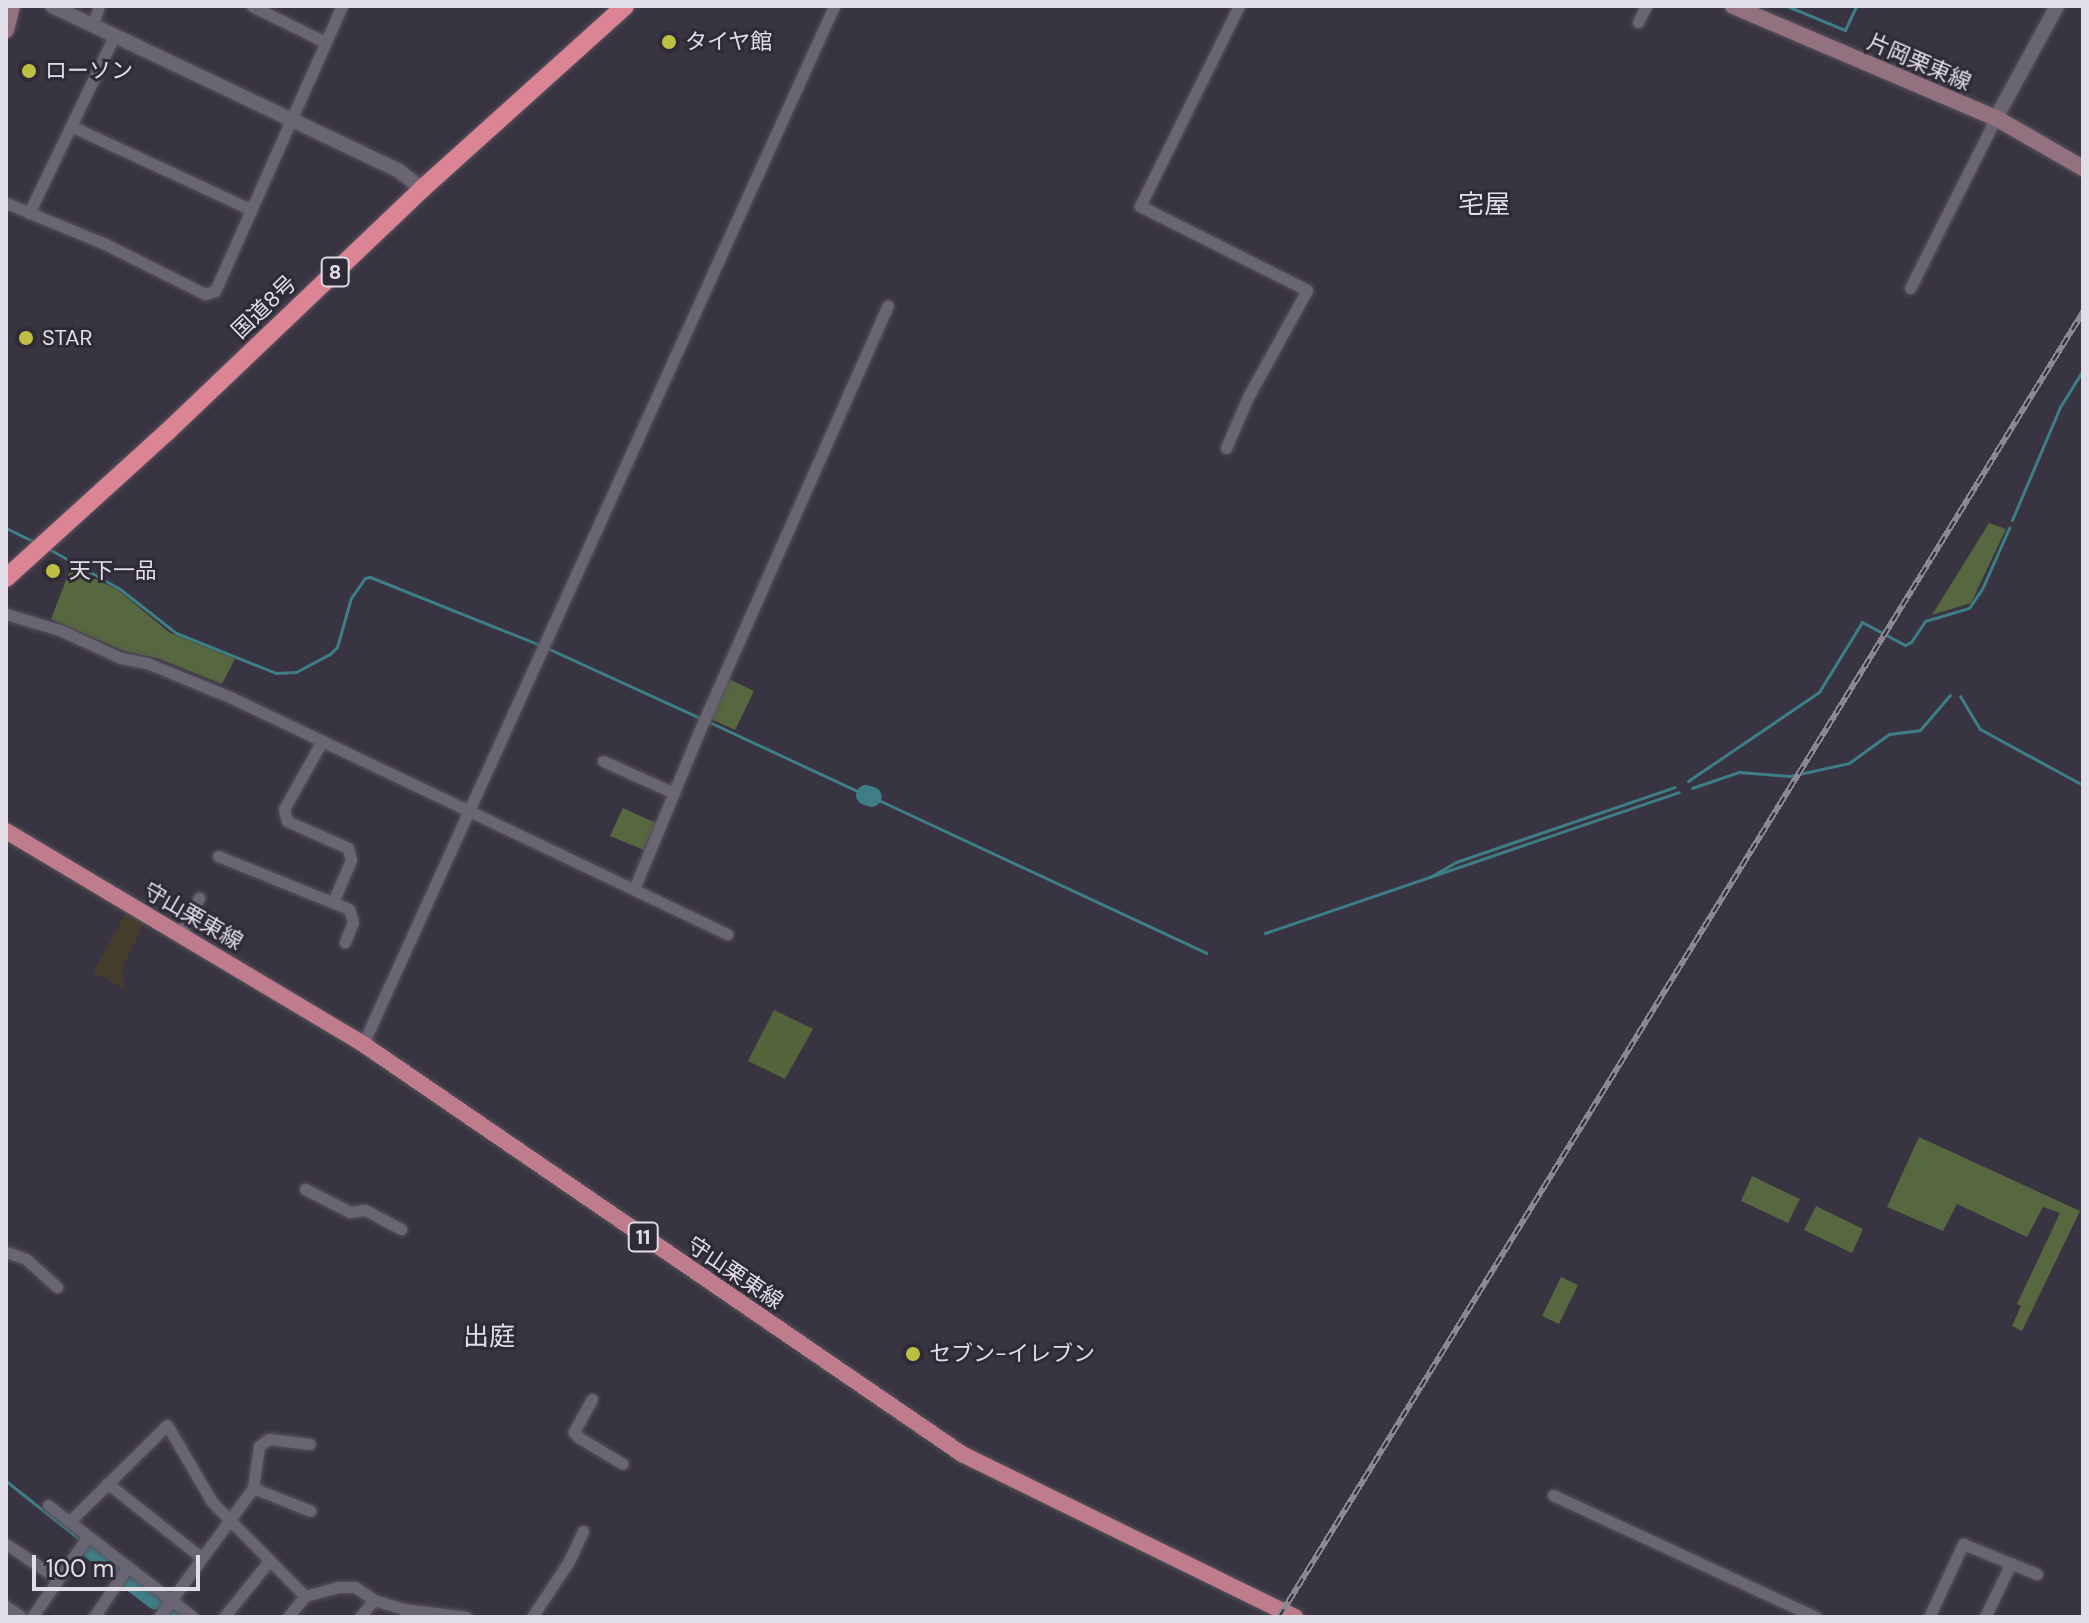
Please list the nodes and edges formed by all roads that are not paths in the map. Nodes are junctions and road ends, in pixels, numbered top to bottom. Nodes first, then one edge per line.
1 (12, 6) edge
2 (52, 6) edge
3 (99, 6) edge
4 (253, 6) edge
5 (342, 6) edge
6 (625, 6) edge
7 (834, 6) edge
8 (1239, 6) edge
9 (1646, 6) edge
10 (1733, 6) edge
11 (2057, 6) edge
12 (1638, 22) dead end
13 (93, 24) junction
14 (6, 30) edge
15 (114, 36) junction
16 (325, 42) junction
17 (1996, 118) junction
18 (290, 121) junction
19 (73, 127) junction
20 (2083, 168) edge
21 (422, 189) junction
22 (6, 203) edge
23 (250, 209) junction
24 (29, 213) junction
25 (1910, 288) dead end
26 (888, 306) dead end
27 (1226, 448) dead end
28 (6, 578) edge
29 (6, 614) edge
30 (321, 743) junction
31 (603, 761) dead end
32 (674, 793) junction
33 (467, 813) junction
34 (6, 831) edge
35 (218, 856) dead end
36 (634, 889) junction
37 (199, 898) dead end
38 (333, 902) junction
39 (180, 934) junction
40 (727, 934) dead end
41 (345, 942) dead end
42 (363, 1044) junction
43 (305, 1189) dead end
44 (401, 1229) dead end
45 (6, 1252) edge
46 (57, 1287) dead end
47 (592, 1399) dead end
48 (310, 1444) dead end
49 (623, 1464) dead end
50 (107, 1483) junction
51 (253, 1488) junction
52 (1553, 1495) dead end
53 (48, 1505) dead end
54 (311, 1511) dead end
55 (70, 1521) junction
56 (230, 1524) junction
57 (583, 1531) dead end
58 (88, 1536) junction
59 (6, 1544) edge
60 (202, 1558) junction
61 (269, 1561) junction
62 (2011, 1563) junction
63 (128, 1566) junction
64 (2037, 1574) dead end
65 (58, 1579) junction
66 (305, 1596) junction
67 (170, 1599) junction
68 (374, 1600) junction
69 (6, 1606) edge
70 (438, 1614) edge
71 (22, 1617) edge
72 (32, 1617) edge
73 (94, 1617) edge
74 (159, 1617) edge
75 (193, 1617) edge
76 (224, 1617) edge
77 (288, 1617) edge
78 (360, 1617) edge
79 (466, 1617) edge
80 (532, 1617) edge
81 (1295, 1617) edge
82 (1816, 1617) edge
83 (1929, 1617) edge
84 (1985, 1617) edge

1 - 14 main road
2 - 13 street
3 - 13 street
4 - 16 street
5 - 16 street
6 - 21 highway, 国道8号 / 8
7 - 33 street
8 - 27 street
9 - 12 street
10 - 17 main road, 片岡栗東線
11 - 17 street
13 - 15 street
15 - 18 street
15 - 19 street
16 - 18 street
17 - 20 main road, 片岡栗東線
17 - 25 street
18 - 21 street
18 - 23 street
19 - 23 street
19 - 24 street
21 - 28 highway, 国道8号 / 8
22 - 24 street
23 - 24 street
26 - 32 street
29 - 30 street
30 - 33 street
30 - 38 street
31 - 32 street
32 - 36 street
33 - 36 street
33 - 42 street
34 - 39 main road, 守山栗東線 / 11
35 - 38 street
36 - 40 street
37 - 39 street
38 - 41 street
39 - 42 main road, 守山栗東線 / 11
42 - 81 main road, 守山栗東線 / 11
43 - 44 street
45 - 46 street
47 - 49 street
48 - 51 street
50 - 55 street
50 - 56 street
50 - 60 street
51 - 54 street
51 - 56 street
52 - 82 street
53 - 55 street
55 - 58 street
56 - 60 street
56 - 61 street
57 - 80 street
58 - 63 street
58 - 65 street
59 - 65 street
60 - 67 street
61 - 66 street
61 - 76 street
62 - 64 street
62 - 83 street
62 - 84 street
63 - 67 street
63 - 73 street
65 - 72 street
66 - 68 street
66 - 77 street
67 - 74 street
67 - 75 street
68 - 70 street
68 - 78 street
69 - 71 street
70 - 79 street

